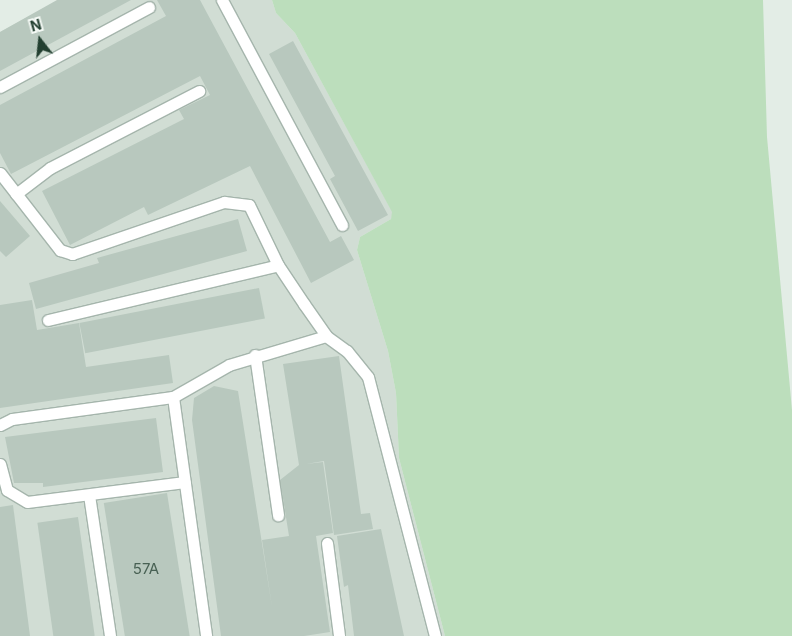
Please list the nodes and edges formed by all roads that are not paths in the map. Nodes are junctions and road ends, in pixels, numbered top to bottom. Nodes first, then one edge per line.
1 (222, 0) edge
2 (149, 7) dead end
3 (0, 87) edge
4 (199, 91) dead end
5 (0, 173) edge
6 (16, 194) junction
7 (342, 226) dead end
8 (278, 266) junction
9 (48, 320) dead end
10 (326, 336) junction
11 (255, 355) junction
12 (173, 397) junction
13 (0, 425) edge
14 (0, 464) edge
15 (185, 482) junction
16 (89, 495) junction
17 (278, 515) dead end
18 (327, 543) dead end
19 (110, 636) edge
20 (206, 636) edge
21 (339, 636) edge
22 (434, 636) edge

1 - 7 lane
2 - 3 lane
4 - 6 lane
5 - 6 lane
6 - 8 lane
8 - 9 lane
8 - 10 lane
10 - 11 lane
10 - 22 lane
11 - 12 lane
11 - 17 lane
12 - 13 lane
12 - 15 lane
14 - 16 lane
15 - 16 lane
15 - 20 lane
16 - 19 lane
18 - 21 lane

